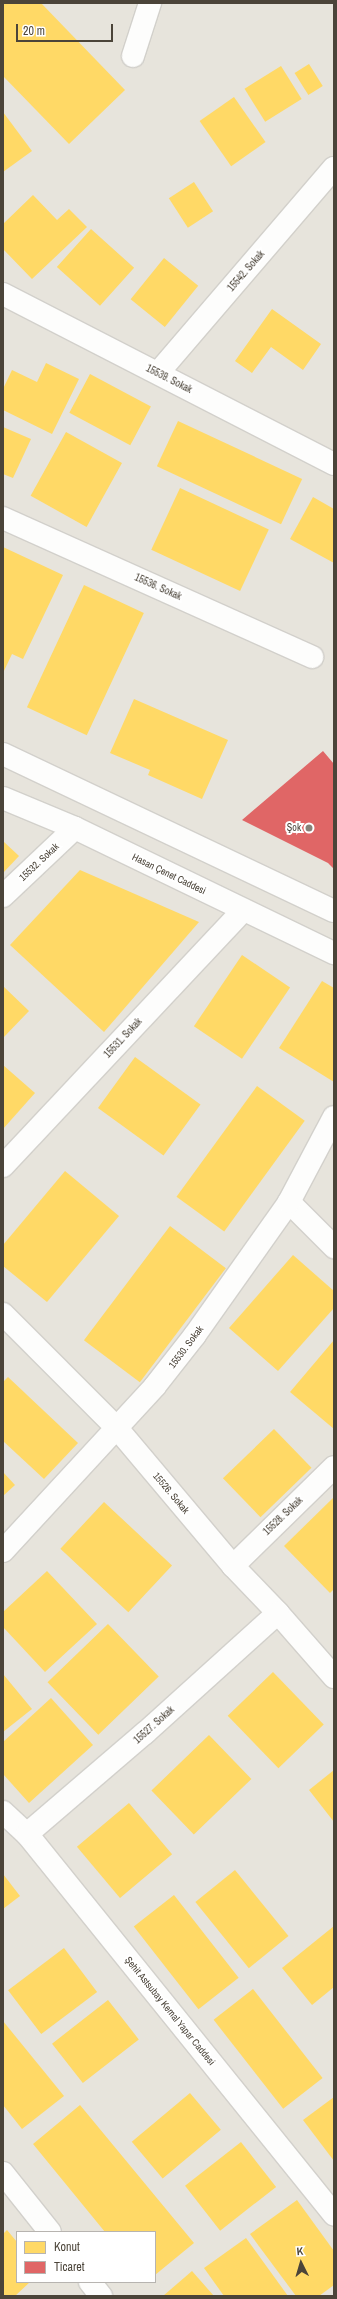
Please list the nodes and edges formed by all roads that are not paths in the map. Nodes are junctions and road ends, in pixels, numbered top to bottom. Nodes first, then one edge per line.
1 (150, 3) edge
2 (133, 56) dead end
3 (334, 168) edge
4 (3, 294) edge
5 (158, 373) junction
6 (334, 464) edge
7 (3, 518) edge
8 (312, 657) dead end
9 (3, 754) edge
10 (3, 798) edge
11 (75, 828) junction
12 (3, 896) edge
13 (243, 910) junction
14 (334, 911) edge
15 (334, 953) edge
16 (334, 1117) edge
17 (3, 1166) edge
18 (290, 1202) junction
19 (334, 1247) edge
20 (3, 1314) edge
21 (116, 1427) junction
22 (334, 1467) edge
23 (3, 1551) edge
24 (232, 1566) junction
25 (278, 1613) junction
26 (334, 1677) edge
27 (3, 1812) edge
28 (27, 1834) junction
29 (3, 2173) edge
30 (334, 2214) edge
31 (49, 2231) edge
32 (91, 2283) edge
33 (101, 2296) edge

1 - 2 street
3 - 5 street, 15542. Sokak
4 - 5 street, 15539. Sokak
5 - 6 street, 15539. Sokak
7 - 8 street, 15536. Sokak
9 - 14 street
10 - 11 street, Hasan Çenet Caddesi
11 - 12 street, 15532. Sokak
11 - 13 street, Hasan Çenet Caddesi
13 - 15 street, Hasan Çenet Caddesi
13 - 17 street, 15531. Sokak
16 - 18 street, 15530. Sokak
18 - 19 street
18 - 21 street, 15530. Sokak
20 - 21 street, 15526. Sokak
21 - 23 street, 15530. Sokak
21 - 24 street, 15526. Sokak
22 - 24 street, 15528. Sokak
24 - 25 street, 15526. Sokak
25 - 26 street, 15526. Sokak
25 - 28 street, 15527. Sokak
27 - 28 street, Şehit Astsubay Kemal Yapar Caddesi
28 - 30 street, Şehit Astsubay Kemal Yapar Caddesi
29 - 31 street
32 - 33 street

